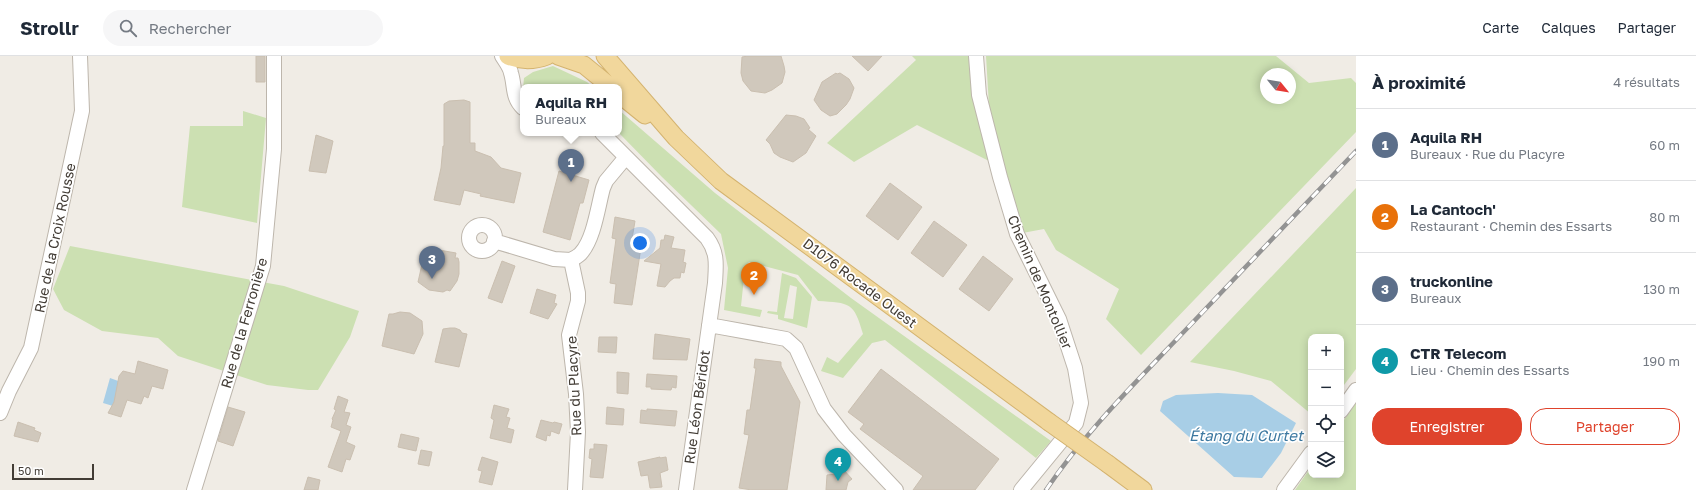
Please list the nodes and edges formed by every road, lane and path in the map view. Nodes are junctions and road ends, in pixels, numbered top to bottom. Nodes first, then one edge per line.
1 (80, 56) edge
2 (274, 56) edge
3 (502, 56) edge
4 (508, 56) edge
5 (547, 56) edge
6 (558, 56) edge
7 (605, 56) edge
8 (976, 56) edge
9 (529, 60) junction
10 (607, 84) edge
11 (513, 89) junction
12 (622, 96) edge
13 (520, 105) edge
14 (605, 136) edge
15 (676, 138) junction
16 (626, 157) junction
17 (494, 241) dead end
18 (571, 260) junction
19 (709, 325) junction
20 (1356, 390) edge
21 (1344, 407) edge
22 (0, 413) edge
23 (1308, 457) edge
24 (194, 490) edge
25 (575, 490) edge
26 (686, 490) edge
27 (896, 490) edge
28 (1021, 490) edge
29 (1143, 490) edge
30 (1284, 490) edge

1 - 22 street, Rue de la Croix Rousse
2 - 24 street, Rue de la Ferronière
3 - 11 street
4 - 9 main road
5 - 9 main road
6 - 10 main road
7 - 15 main road
8 - 28 street, Chemin de Montollier
9 - 11 street
11 - 13 street
12 - 15 main road
14 - 16 street, Rue Léon Béridot
15 - 29 main road, D1076 Rocade Ouest, bridge
16 - 18 street
16 - 19 street, Rue Léon Béridot
17 - 18 street
18 - 25 street, Rue du Placyre
19 - 26 street, Rue Léon Béridot
19 - 27 street
20 - 21 street
23 - 30 street

